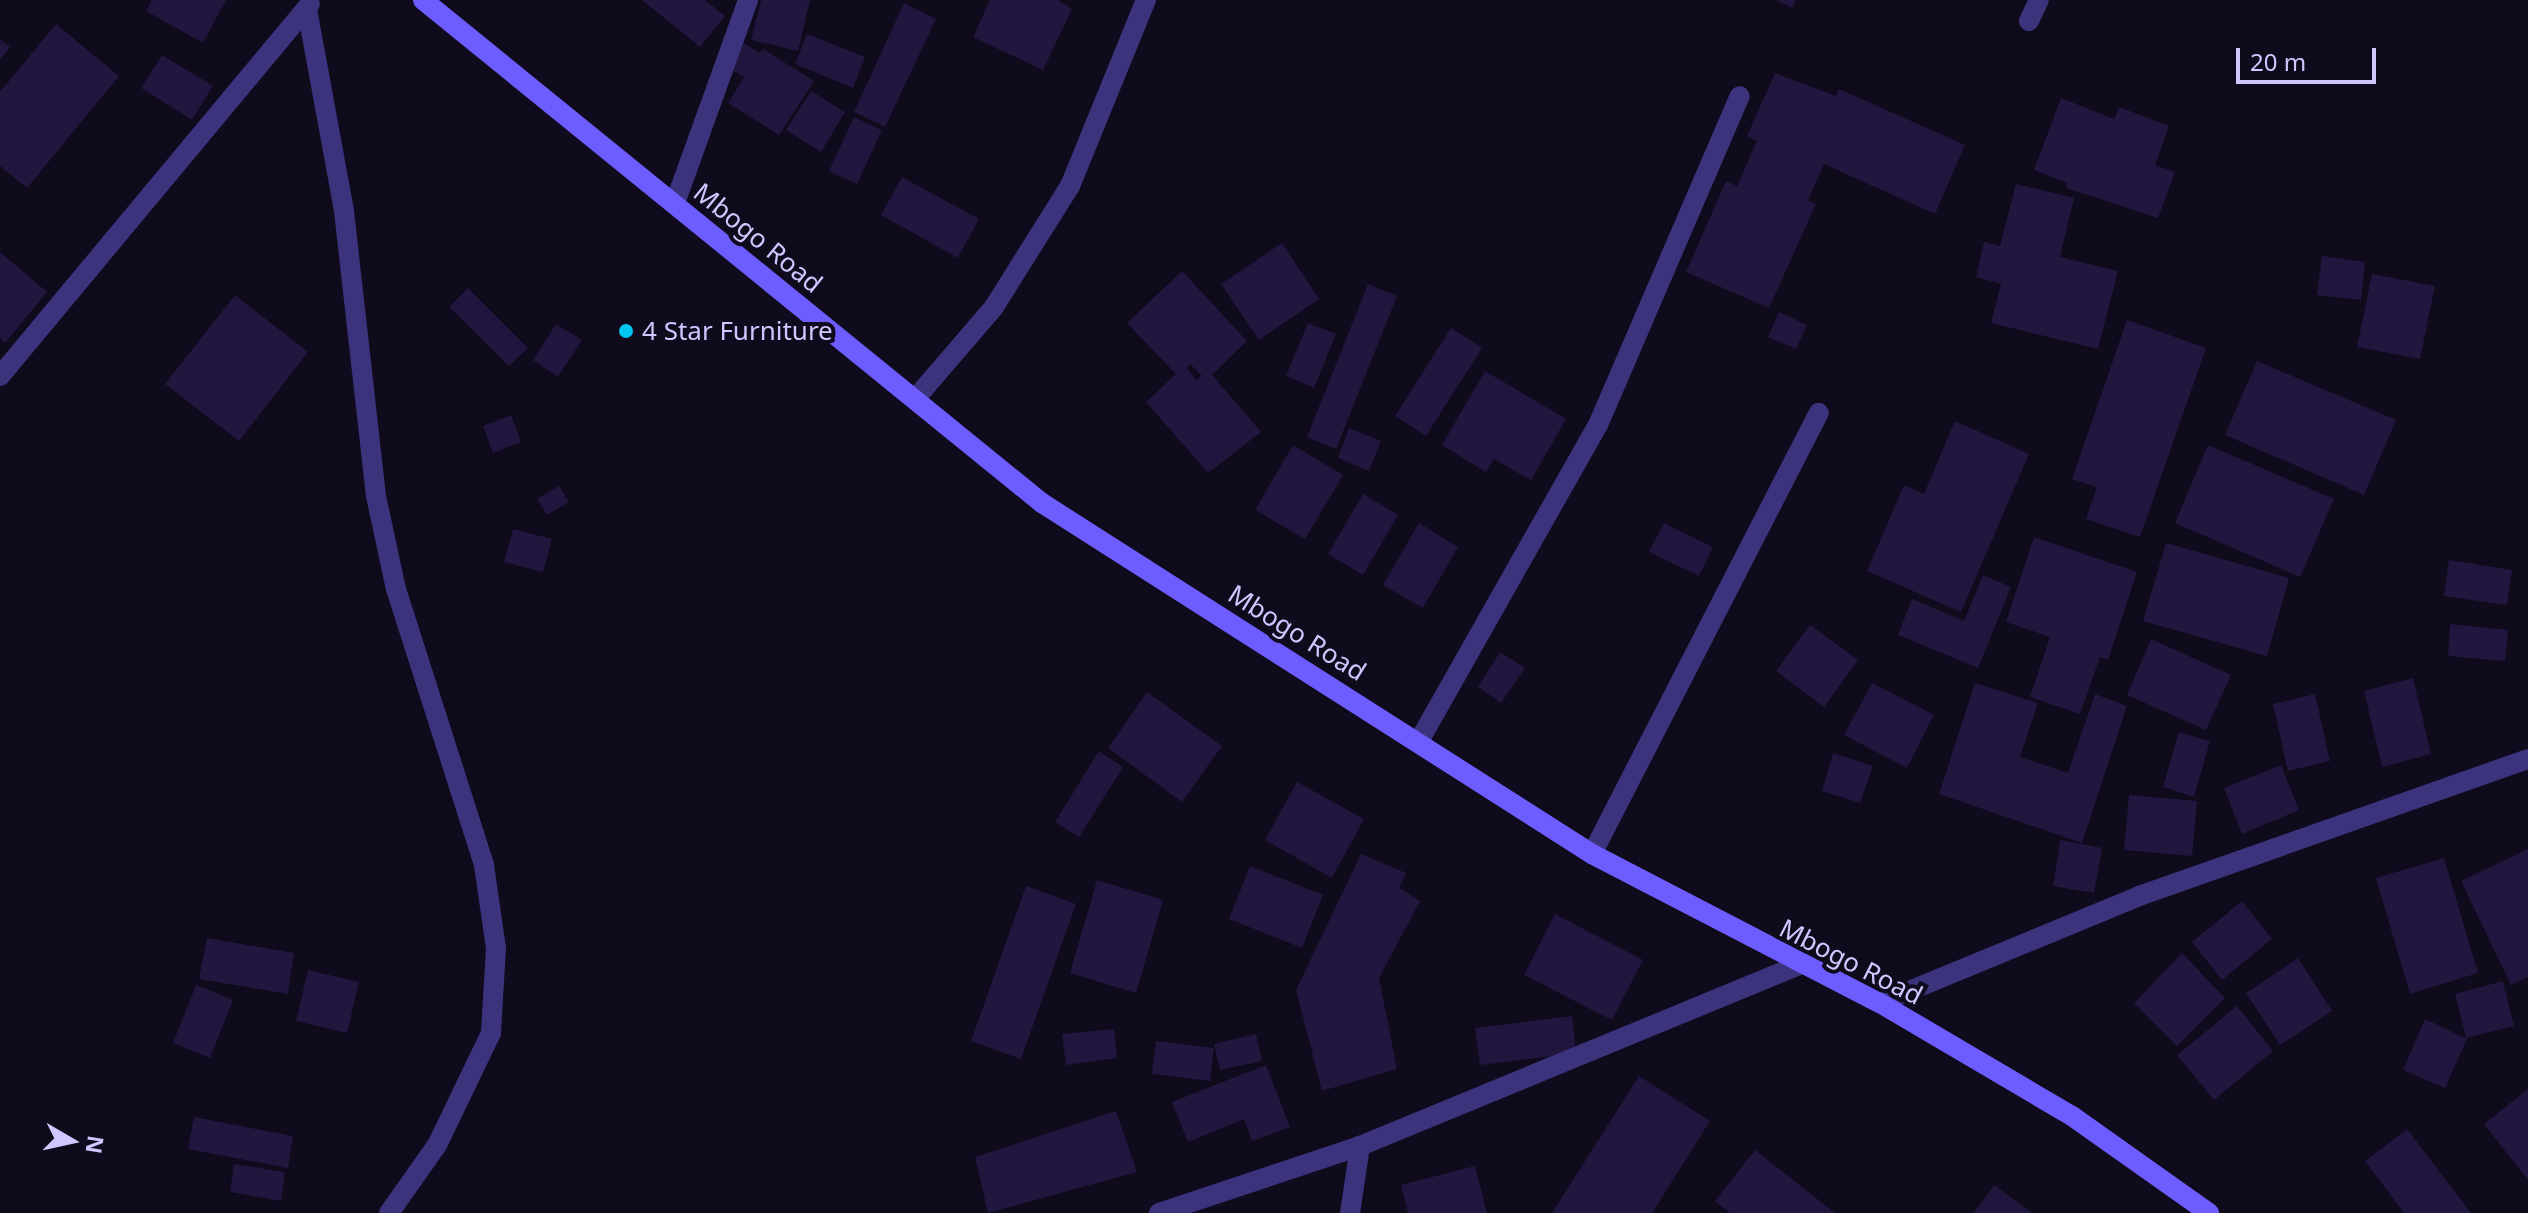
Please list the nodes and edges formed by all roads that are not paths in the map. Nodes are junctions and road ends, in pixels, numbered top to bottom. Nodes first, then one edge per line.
1 (423, 0) edge
2 (748, 0) edge
3 (1146, 0) edge
4 (2039, 0) edge
5 (310, 4) edge
6 (2029, 21) dead end
7 (1740, 96) dead end
8 (675, 203) junction
9 (0, 376) edge
10 (915, 399) junction
11 (1819, 413) dead end
12 (1419, 741) junction
13 (2528, 759) edge
14 (1592, 854) junction
15 (1799, 965) junction
16 (1880, 1003) junction
17 (1360, 1146) junction
18 (389, 1213) edge
19 (1159, 1213) edge
20 (1350, 1213) edge
21 (2209, 1213) edge

1 - 8 main road, Mbogo Road
2 - 8 street
3 - 10 street
4 - 6 street
5 - 9 street
5 - 18 street
7 - 12 street
8 - 10 main road, Mbogo Road
10 - 12 main road, Mbogo Road
11 - 14 street
12 - 14 main road, Mbogo Road
13 - 16 street
14 - 15 main road, Mbogo Road
15 - 16 main road, Mbogo Road
15 - 17 street
16 - 21 main road, Mbogo Road
17 - 19 street
17 - 20 street

